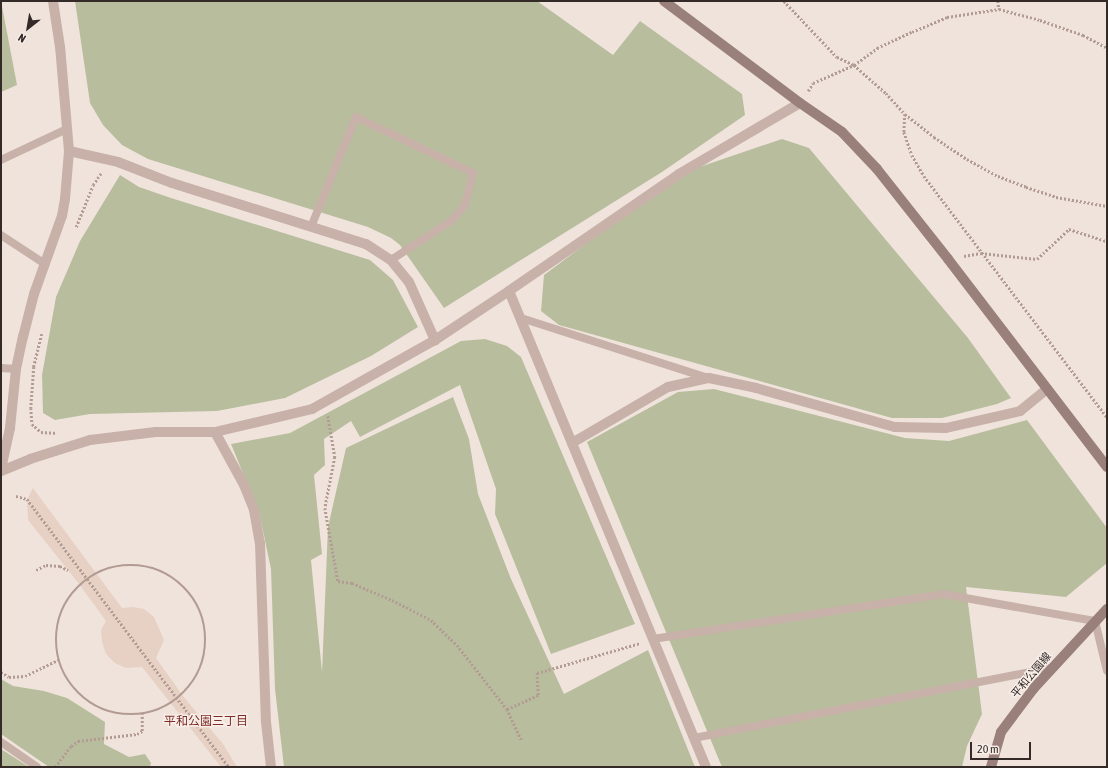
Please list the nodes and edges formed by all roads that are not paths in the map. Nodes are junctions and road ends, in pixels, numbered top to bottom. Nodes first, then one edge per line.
1 (53, 1) edge
2 (664, 1) edge
3 (800, 104) junction
4 (67, 129) junction
5 (69, 151) junction
6 (1, 160) edge
7 (311, 227) junction
8 (1, 235) edge
9 (391, 260) junction
10 (45, 264) junction
11 (510, 291) junction
12 (521, 318) junction
13 (435, 340) junction
14 (1, 368) edge
15 (16, 369) junction
16 (709, 378) junction
17 (1047, 389) junction
18 (215, 432) junction
19 (572, 443) junction
20 (1107, 467) edge
21 (1, 470) edge
22 (1107, 608) edge
23 (1095, 621) junction
24 (653, 639) junction
25 (1052, 668) junction
26 (1107, 671) edge
27 (694, 738) junction
28 (1, 742) edge
29 (37, 767) edge
30 (271, 767) edge
31 (706, 767) edge
32 (991, 767) edge

1 - 4 street
2 - 3 street
3 - 11 street
3 - 17 street
4 - 5 street
4 - 6 lane
5 - 7 street
5 - 10 street
7 - 9 street
7 - 9 lane
8 - 10 lane
9 - 13 street
10 - 15 street
11 - 12 street
11 - 13 street
12 - 16 lane
12 - 19 street
13 - 18 street
14 - 15 lane
15 - 21 street
16 - 17 street
16 - 19 street
17 - 20 street
18 - 21 street
18 - 30 street
19 - 24 street
22 - 23 street, 平和公園線
23 - 24 lane
23 - 25 street, 平和公園線
23 - 26 lane
24 - 27 street
25 - 27 lane
25 - 32 street, 平和公園線
27 - 31 street
28 - 29 lane

